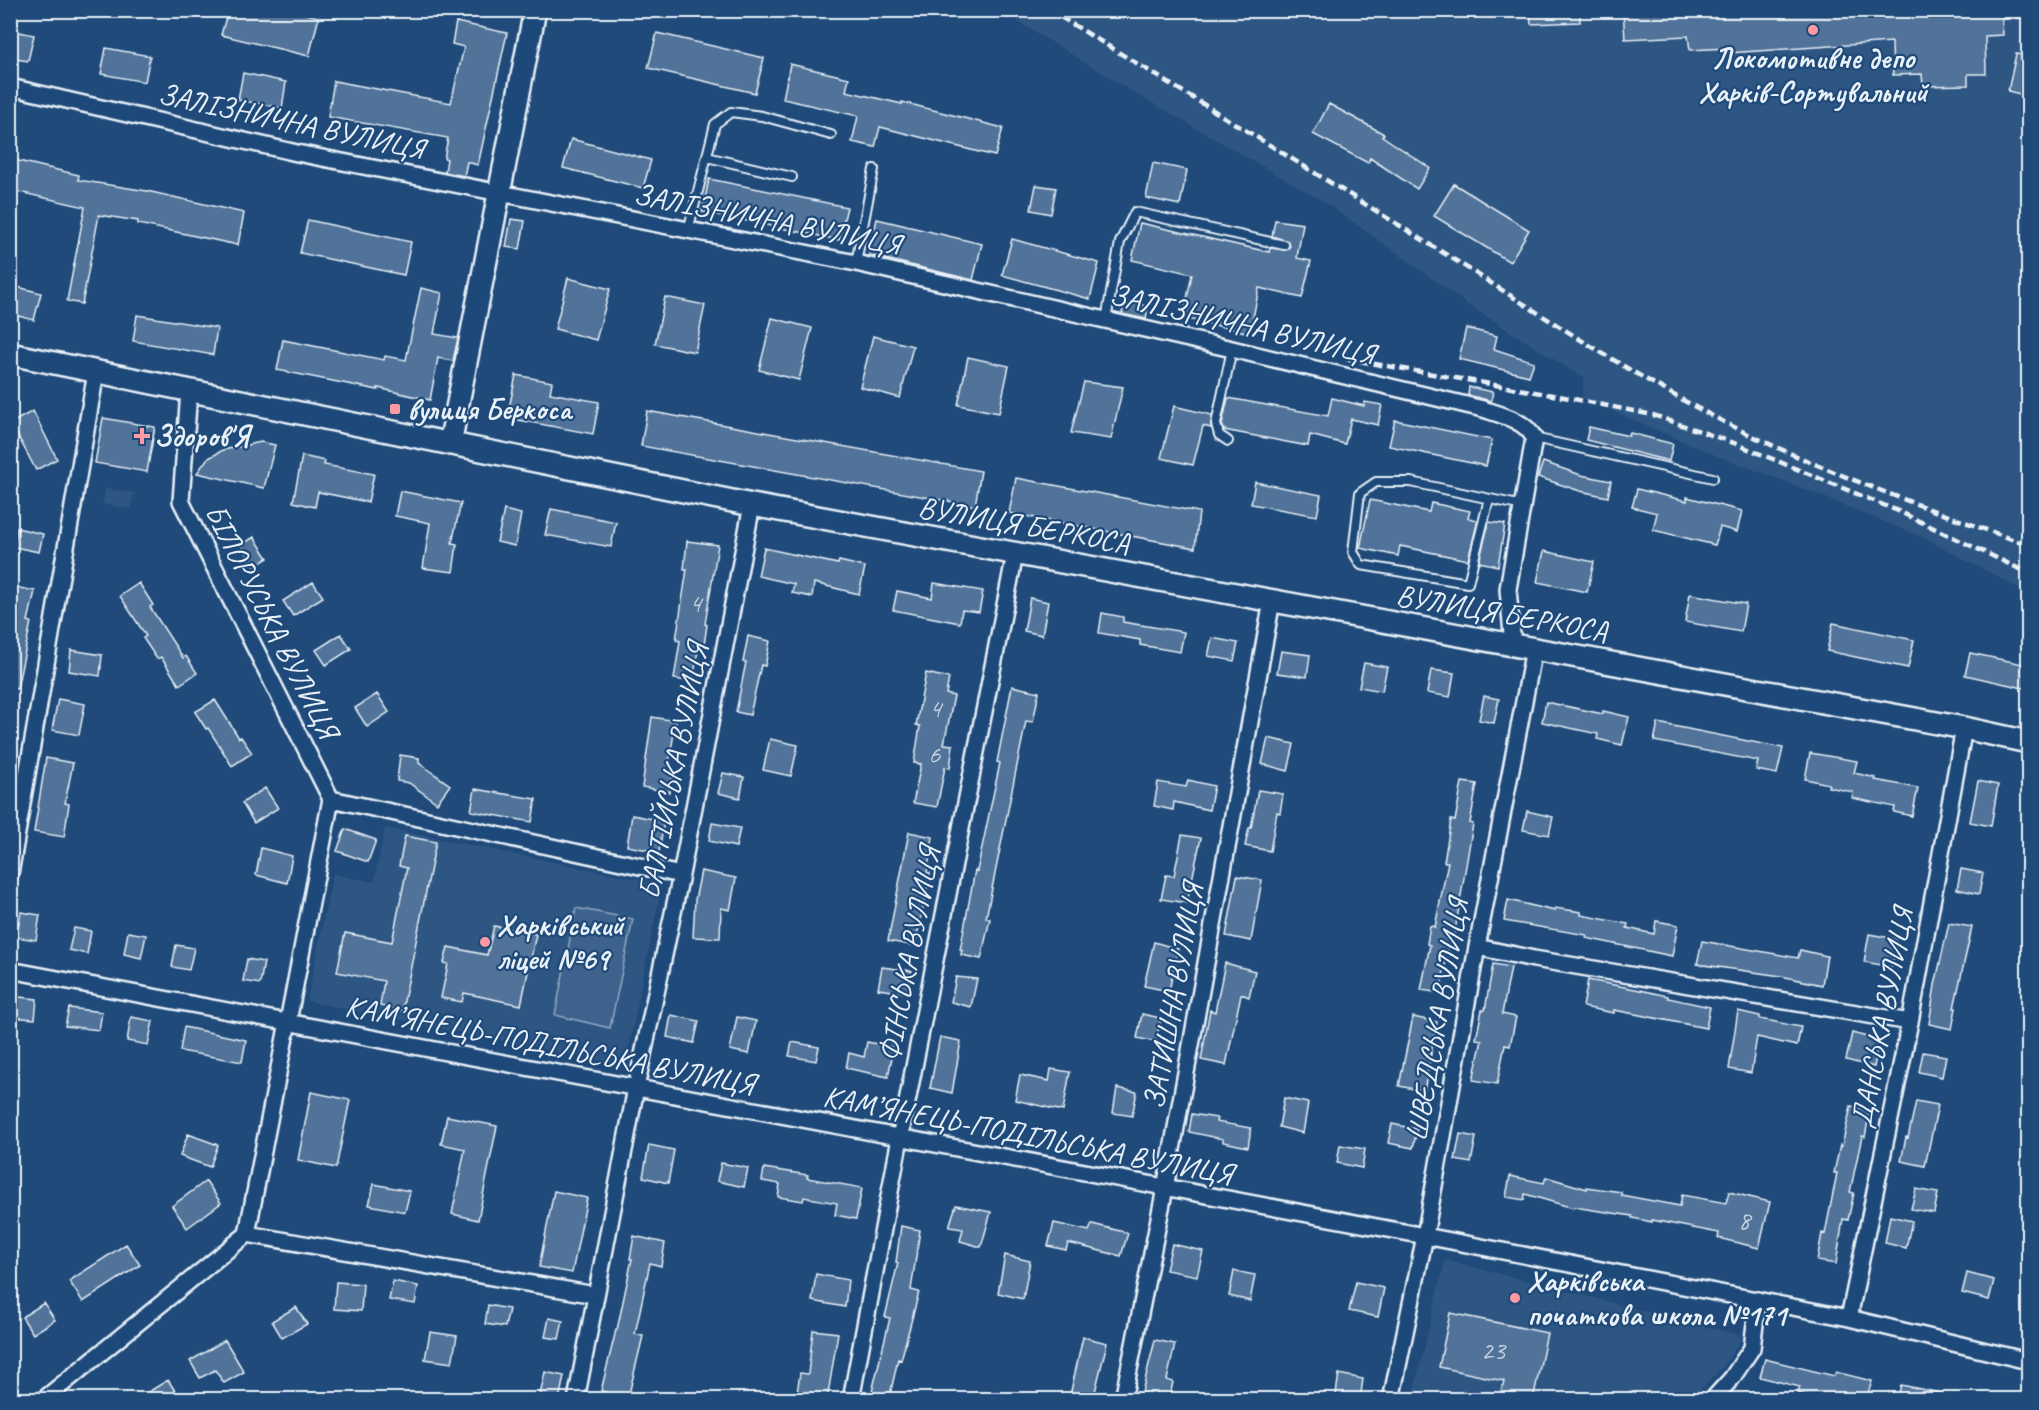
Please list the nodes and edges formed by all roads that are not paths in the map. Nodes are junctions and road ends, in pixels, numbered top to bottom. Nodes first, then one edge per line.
1 (535, 10) edge
2 (10, 87) edge
3 (831, 135) dead end
4 (707, 157) junction
5 (874, 169) dead end
6 (792, 177) dead end
7 (498, 192) junction
8 (688, 231) junction
9 (1284, 245) dead end
10 (856, 263) junction
11 (1106, 320) junction
12 (1232, 349) junction
13 (10, 354) edge
14 (96, 372) junction
15 (189, 392) junction
16 (1534, 438) junction
17 (1228, 441) dead end
18 (450, 444) junction
19 (1713, 478) dead end
20 (1489, 499) junction
21 (752, 505) junction
22 (1524, 506) junction
23 (1015, 554) junction
24 (1272, 601) junction
25 (1513, 646) junction
26 (1534, 649) junction
27 (1964, 728) junction
28 (2028, 742) edge
29 (331, 799) junction
30 (10, 874) edge
31 (681, 875) junction
32 (1477, 947) junction
33 (10, 970) edge
34 (287, 1022) junction
35 (1910, 1022) junction
36 (636, 1088) junction
37 (900, 1138) junction
38 (1165, 1188) junction
39 (247, 1233) junction
40 (1425, 1236) junction
41 (595, 1295) junction
42 (1758, 1300) junction
43 (1849, 1318) junction
44 (2028, 1361) edge
45 (44, 1400) edge
46 (576, 1400) edge
47 (851, 1400) edge
48 (1123, 1400) edge
49 (1391, 1400) edge
50 (1712, 1400) edge

1 - 7 street
2 - 7 street, ЗАЛІЗНИЧНА ВУЛИЦЯ
3 - 4 lane
4 - 6 lane
4 - 8 lane
5 - 10 lane
7 - 8 street, ЗАЛІЗНИЧНА ВУЛИЦЯ
7 - 18 street
8 - 10 street, ЗАЛІЗНИЧНА ВУЛИЦЯ
9 - 11 lane
10 - 11 street, ЗАЛІЗНИЧНА ВУЛИЦЯ
11 - 12 street, ЗАЛІЗНИЧНА ВУЛИЦЯ
12 - 16 street, ЗАЛІЗНИЧНА ВУЛИЦЯ
12 - 17 lane
13 - 14 street, ВУЛИЦЯ БЕРКОСА
14 - 15 street, ВУЛИЦЯ БЕРКОСА
14 - 30 street
15 - 18 street, ВУЛИЦЯ БЕРКОСА
15 - 29 street, БІЛОРУСЬКА ВУЛИЦЯ
16 - 19 lane
16 - 22 street
18 - 21 street, ВУЛИЦЯ БЕРКОСА
20 - 20 lane
20 - 22 lane
21 - 23 street, ВУЛИЦЯ БЕРКОСА
21 - 31 street, БАЛТІЙСЬКА ВУЛИЦЯ
22 - 25 street
23 - 24 street, ВУЛИЦЯ БЕРКОСА
23 - 37 street, ФІНСЬКА ВУЛИЦЯ
24 - 25 street, ВУЛИЦЯ БЕРКОСА
24 - 38 street, ЗАТИШНА ВУЛИЦЯ
25 - 26 street, ВУЛИЦЯ БЕРКОСА
26 - 27 street, ВУЛИЦЯ БЕРКОСА
26 - 32 street, ШВЕДСЬКА ВУЛИЦЯ
27 - 28 street, ВУЛИЦЯ БЕРКОСА
27 - 35 street, ДАНСЬКА ВУЛИЦЯ
29 - 31 street
29 - 34 street
31 - 36 street, БАЛТІЙСЬКА ВУЛИЦЯ
32 - 35 street
32 - 40 street, ШВЕДСЬКА ВУЛИЦЯ
33 - 34 street, КАМ’ЯНЕЦЬ-ПОДІЛЬСЬКА ВУЛИЦЯ
34 - 36 street, КАМ’ЯНЕЦЬ-ПОДІЛЬСЬКА ВУЛИЦЯ
34 - 39 street
35 - 43 street, ДАНСЬКА ВУЛИЦЯ
36 - 37 street, КАМ’ЯНЕЦЬ-ПОДІЛЬСЬКА ВУЛИЦЯ
36 - 41 street, БАЛТІЙСЬКА ВУЛИЦЯ
37 - 38 street, КАМ’ЯНЕЦЬ-ПОДІЛЬСЬКА ВУЛИЦЯ
37 - 47 street, ФІНСЬКА ВУЛИЦЯ
38 - 40 street, КАМ’ЯНЕЦЬ-ПОДІЛЬСЬКА ВУЛИЦЯ
38 - 48 street, ЗАТИШНА ВУЛИЦЯ
39 - 41 street
39 - 45 street
40 - 42 street, КАМ’ЯНЕЦЬ-ПОДІЛЬСЬКА ВУЛИЦЯ
40 - 49 street, ШВЕДСЬКА ВУЛИЦЯ
41 - 46 street, БАЛТІЙСЬКА ВУЛИЦЯ
42 - 43 street, КАМ’ЯНЕЦЬ-ПОДІЛЬСЬКА ВУЛИЦЯ
42 - 50 street
43 - 44 street, КАМ’ЯНЕЦЬ-ПОДІЛЬСЬКА ВУЛИЦЯ

